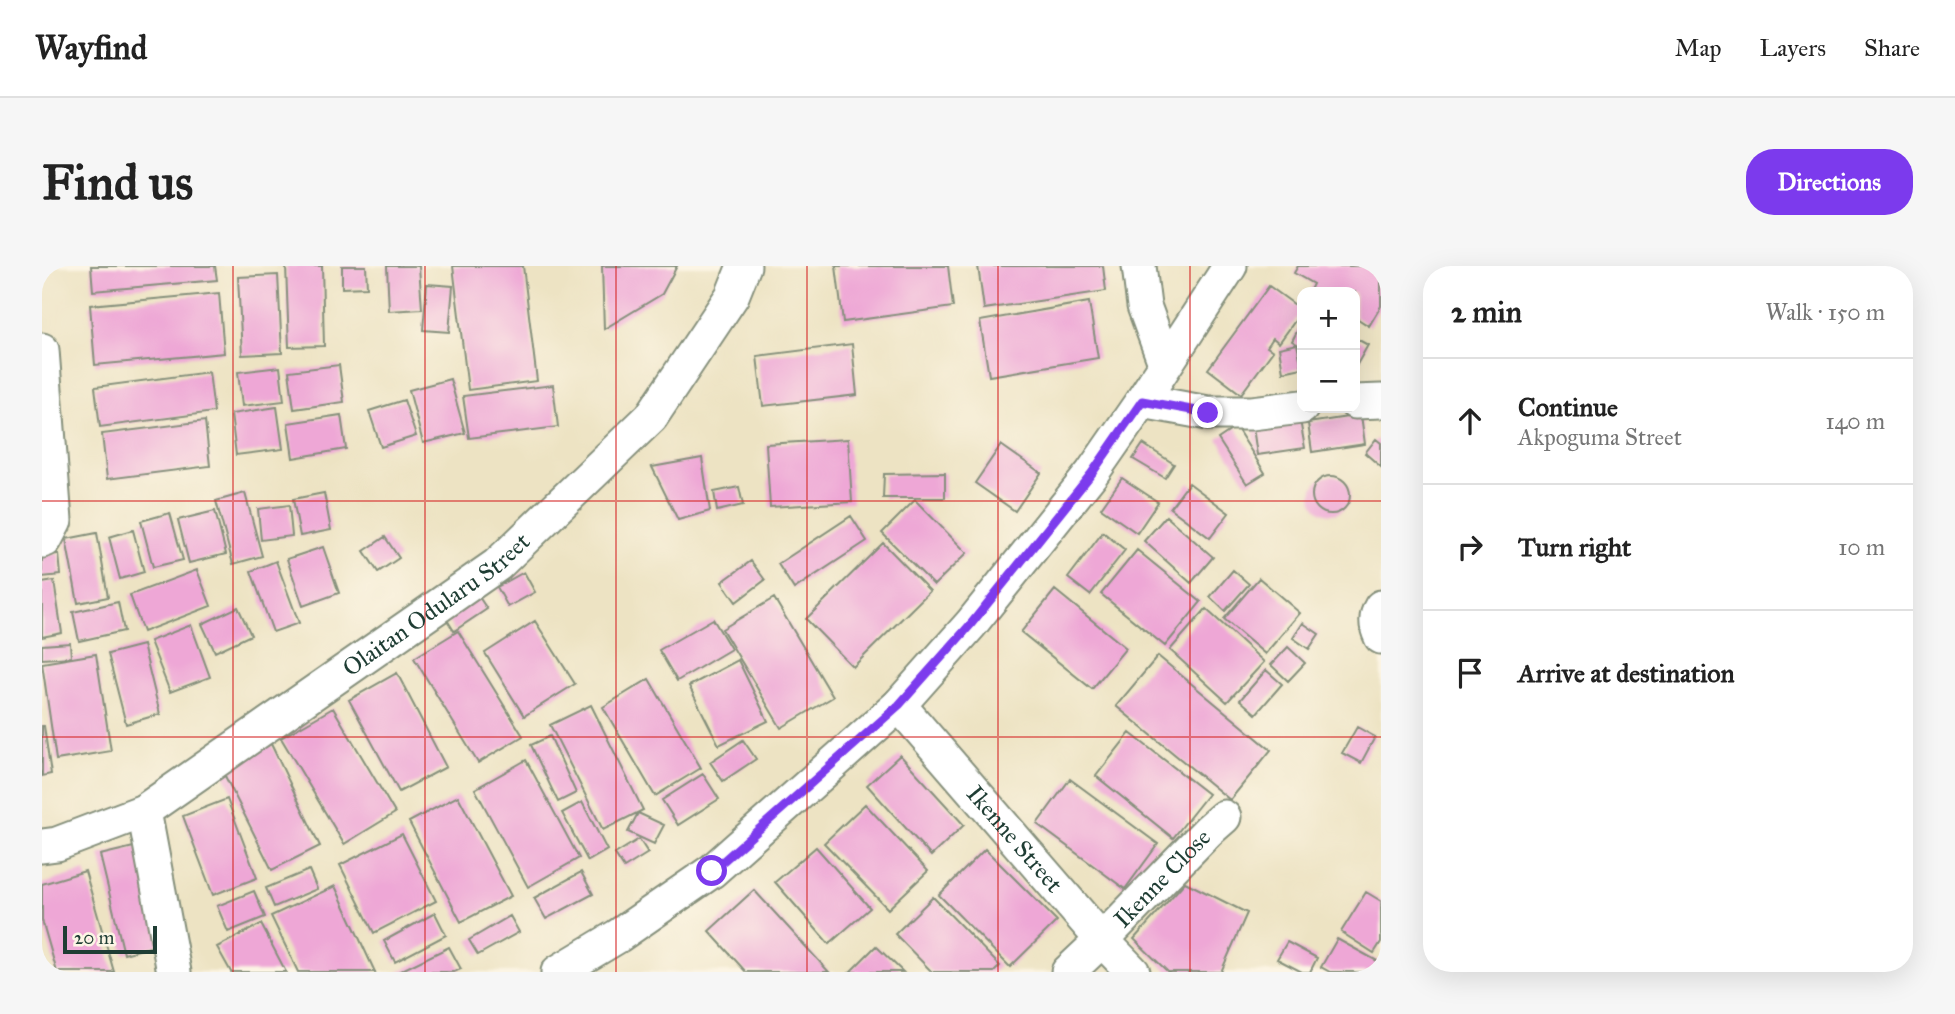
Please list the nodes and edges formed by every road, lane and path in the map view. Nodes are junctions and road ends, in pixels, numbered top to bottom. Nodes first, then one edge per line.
1 (744, 266) edge
2 (1139, 266) edge
3 (1230, 266) edge
4 (42, 350) edge
5 (1165, 363) junction
6 (1142, 401) junction
7 (1360, 401) edge
8 (1381, 401) edge
9 (1297, 408) edge
10 (44, 541) edge
11 (1381, 607) edge
12 (1381, 638) edge
13 (899, 705) junction
14 (144, 811) junction
15 (1224, 817) dead end
16 (42, 846) edge
17 (1102, 940) junction
18 (174, 972) edge
19 (558, 972) edge
20 (1068, 972) edge
21 (1133, 972) edge

1 - 14 street, Olaitan Odularu Street
2 - 5 street
3 - 5 street
4 - 10 street
5 - 6 street
6 - 9 street
6 - 13 street
7 - 8 street
11 - 12 street
13 - 17 street, Ikenne Street
13 - 19 street
14 - 16 street, Olaitan Odularu Street
14 - 18 street
15 - 17 street, Ikenne Close
17 - 20 street, Ikenne Close
17 - 21 street, Ikenne Street

